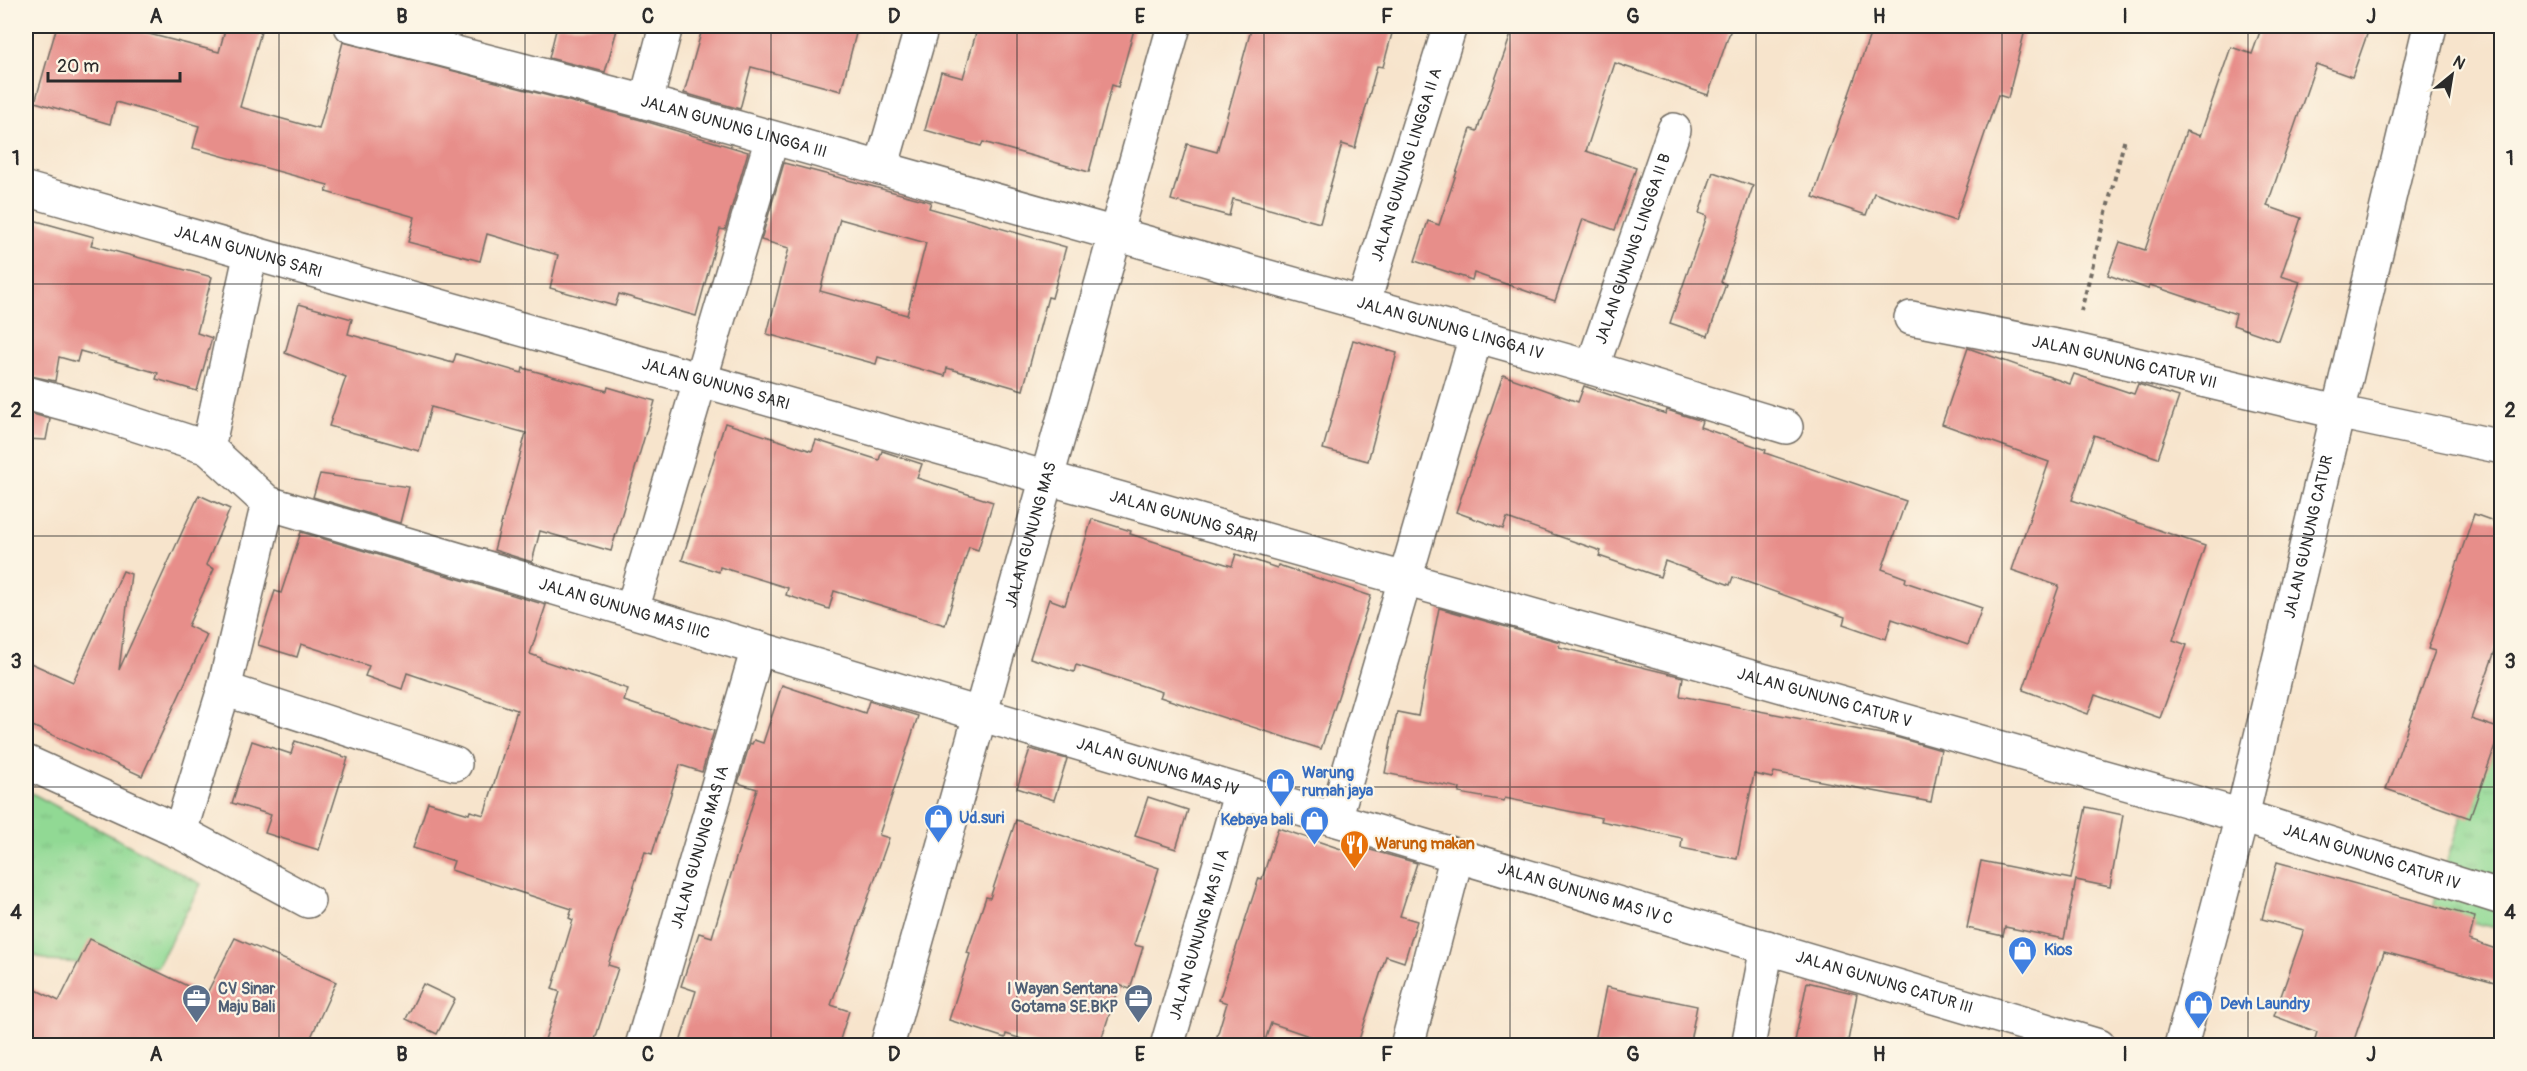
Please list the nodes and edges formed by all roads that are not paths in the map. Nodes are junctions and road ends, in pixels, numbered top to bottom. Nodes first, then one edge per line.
1 (351, 26) edge
2 (666, 26) edge
3 (922, 26) edge
4 (1174, 26) edge
5 (1450, 26) edge
6 (2430, 26) edge
7 (646, 102) junction
8 (1674, 130) dead end
9 (772, 138) junction
10 (881, 168) junction
11 (26, 189) edge
12 (1114, 234) junction
13 (250, 252) junction
14 (1363, 304) junction
15 (1911, 318) dead end
16 (1476, 336) junction
17 (1592, 368) junction
18 (701, 379) junction
19 (26, 393) edge
20 (2337, 412) junction
21 (1786, 427) dead end
22 (2502, 447) edge
23 (208, 448) junction
24 (1047, 477) junction
25 (268, 503) junction
26 (1406, 579) junction
27 (632, 610) junction
28 (758, 648) junction
29 (224, 689) junction
30 (980, 714) junction
31 (26, 762) edge
32 (455, 764) dead end
33 (1241, 791) junction
34 (2242, 816) junction
35 (1335, 819) junction
36 (180, 832) junction
37 (1457, 855) junction
38 (2502, 898) edge
39 (308, 901) dead end
40 (1767, 947) junction
41 (642, 1046) edge
42 (887, 1046) edge
43 (1167, 1046) edge
44 (1407, 1046) edge
45 (1748, 1046) edge
46 (2098, 1046) edge
47 (2181, 1046) edge

1 - 7 street, JALAN GUNUNG LINGGA III
2 - 7 street
3 - 10 street
4 - 12 street, JALAN GUNUNG MAS
5 - 14 street, JALAN GUNUNG LINGGA II A
6 - 20 street, JALAN GUNUNG CATUR
7 - 9 street, JALAN GUNUNG LINGGA III
8 - 17 street, JALAN GUNUNG LINGGA II B
9 - 10 street, JALAN GUNUNG LINGGA III
9 - 18 street
10 - 12 street, JALAN GUNUNG LINGGA III
11 - 13 street, JALAN GUNUNG SARI
12 - 14 street, JALAN GUNUNG LINGGA IV
12 - 24 street, JALAN GUNUNG MAS
13 - 18 street, JALAN GUNUNG SARI
13 - 23 street
14 - 16 street, JALAN GUNUNG LINGGA IV
15 - 20 street, JALAN GUNUNG CATUR VII
16 - 17 street, JALAN GUNUNG LINGGA IV
16 - 26 street
17 - 21 street, JALAN GUNUNG LINGGA IV
18 - 24 street, JALAN GUNUNG SARI
18 - 27 street
19 - 23 street
20 - 22 street, JALAN GUNUNG CATUR VII
20 - 34 street, JALAN GUNUNG CATUR
23 - 25 street
24 - 26 street, JALAN GUNUNG SARI
24 - 30 street, JALAN GUNUNG MAS
25 - 27 street, JALAN GUNUNG MAS IIIC
25 - 29 street
26 - 34 street, JALAN GUNUNG CATUR V
26 - 35 street
27 - 28 street, JALAN GUNUNG MAS IIIC
28 - 30 street, JALAN GUNUNG MAS IIIC
28 - 41 street, JALAN GUNUNG MAS IA
29 - 32 street
29 - 36 street
30 - 33 street, JALAN GUNUNG MAS IV
30 - 42 street, JALAN GUNUNG MAS
31 - 36 street
33 - 35 street, JALAN GUNUNG MAS IV
33 - 43 street, JALAN GUNUNG MAS II A
34 - 38 street, JALAN GUNUNG CATUR IV
34 - 47 street, JALAN GUNUNG CATUR
35 - 37 street, JALAN GUNUNG MAS IV C
36 - 39 street
37 - 40 street, JALAN GUNUNG MAS IV C
37 - 44 street
40 - 45 street
40 - 46 street, JALAN GUNUNG CATUR III

